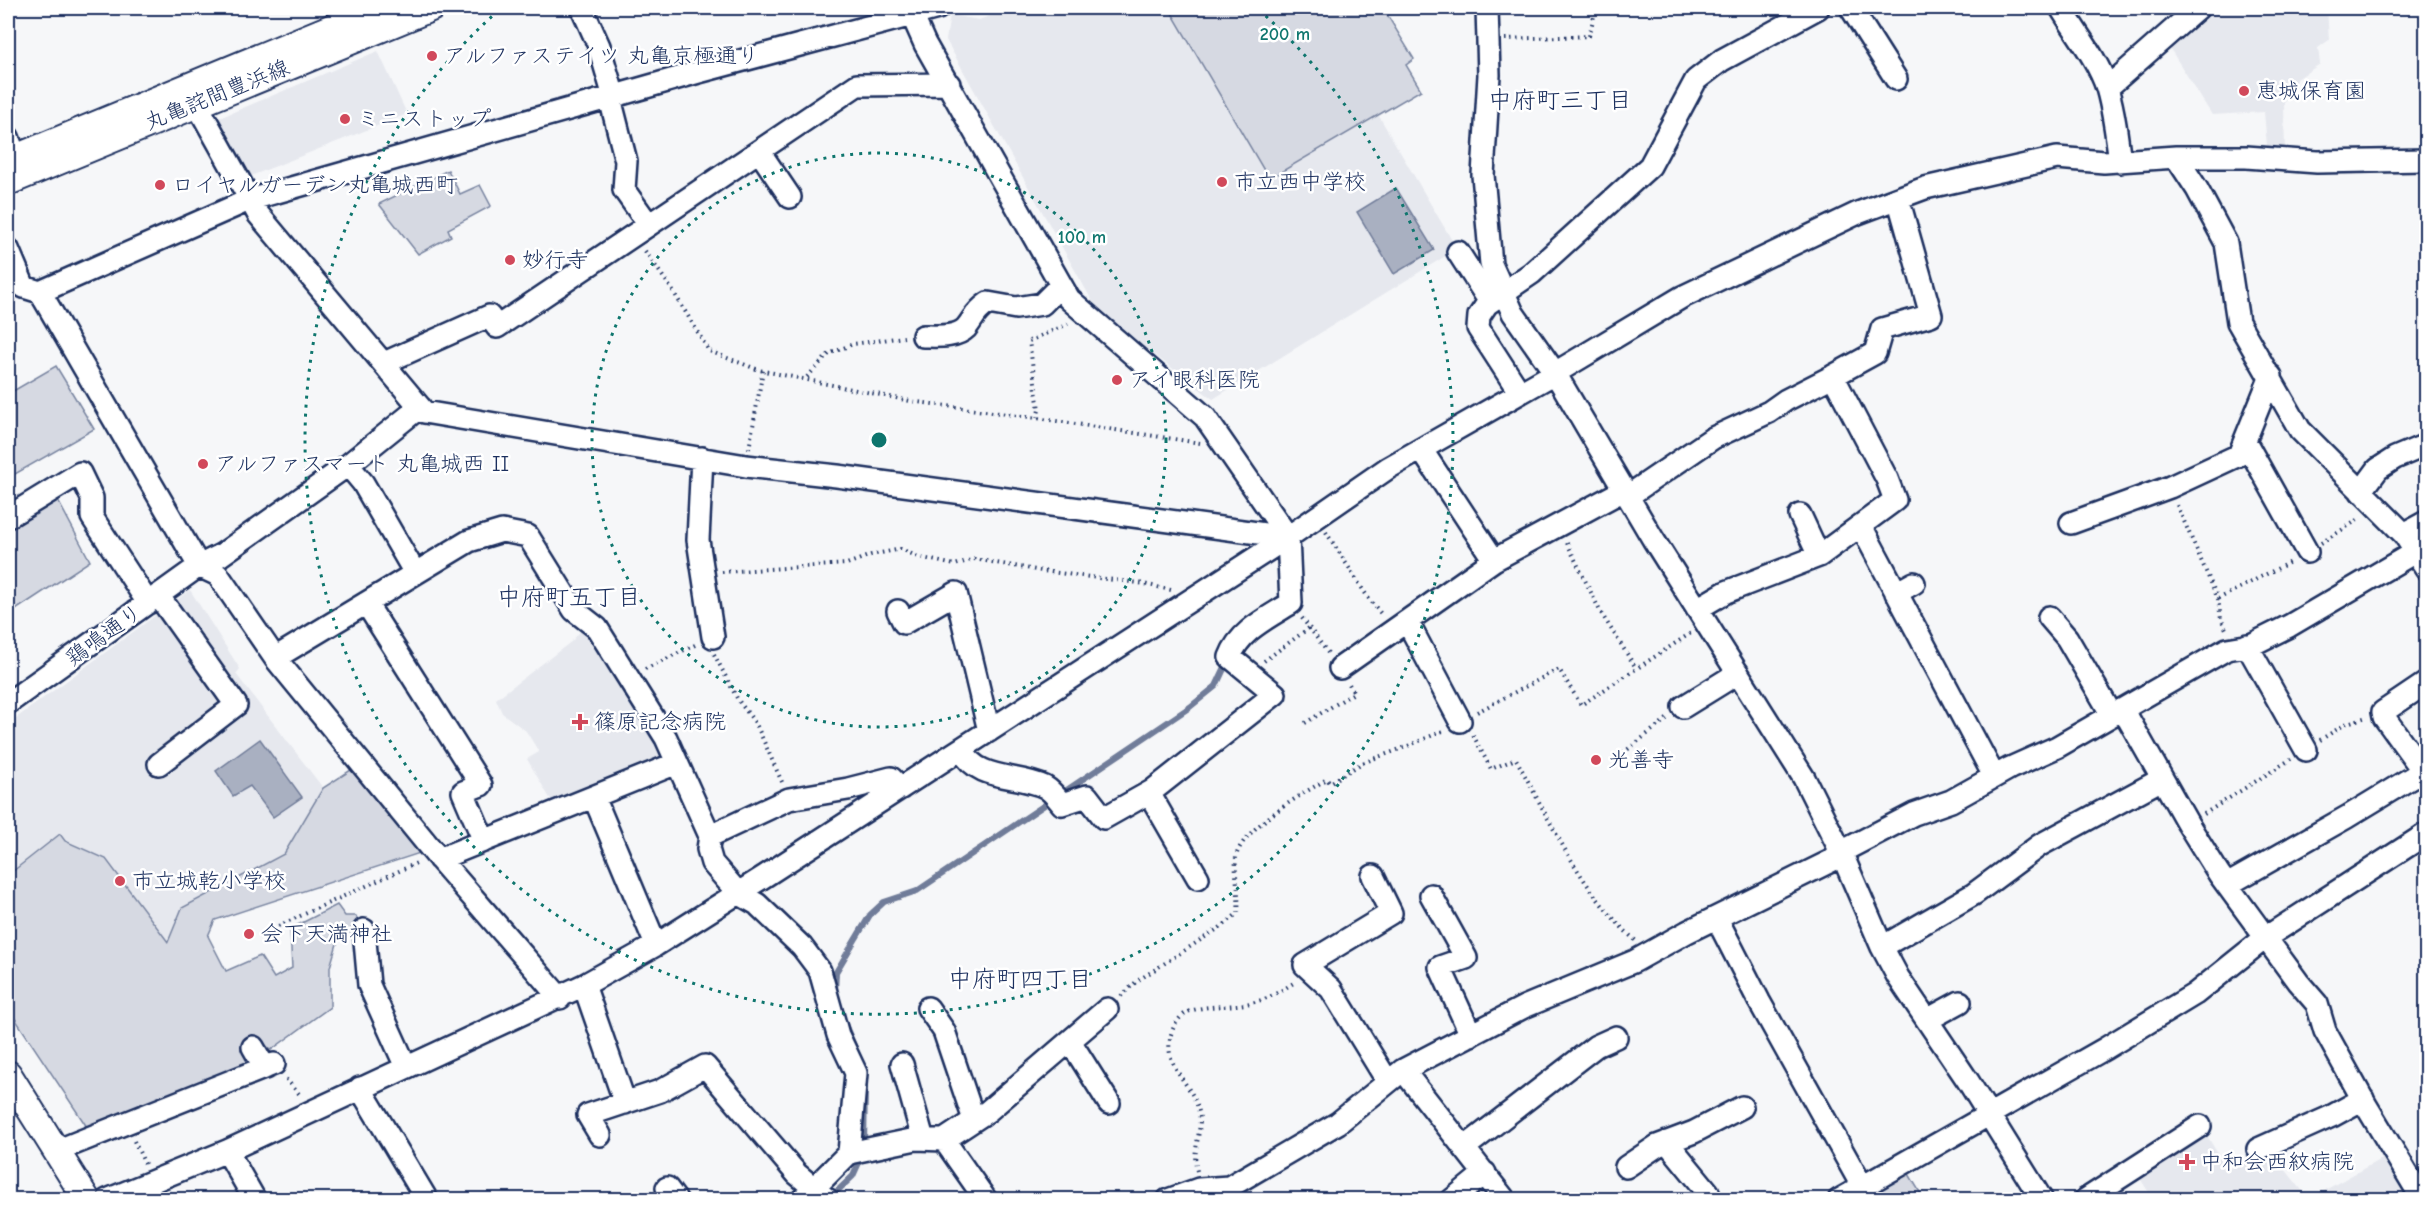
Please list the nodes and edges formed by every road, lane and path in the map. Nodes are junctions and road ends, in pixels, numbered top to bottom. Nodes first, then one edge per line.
1 (380, 8) edge
2 (428, 8) edge
3 (582, 8) edge
4 (938, 8) edge
5 (1487, 8) edge
6 (1596, 8) edge
7 (1818, 8) edge
8 (1851, 8) edge
9 (2061, 8) edge
10 (2198, 8) edge
11 (911, 10) edge
12 (1488, 39) junction
13 (1896, 79) dead end
14 (949, 84) junction
15 (2107, 88) junction
16 (192, 96) junction
17 (614, 97) junction
18 (759, 151) junction
19 (2176, 157) junction
20 (2427, 160) edge
21 (2120, 162) junction
22 (12, 163) edge
23 (790, 197) dead end
24 (1898, 198) junction
25 (249, 200) junction
26 (642, 230) junction
27 (8, 249) edge
28 (1458, 252) dead end
29 (1061, 285) junction
30 (24, 291) edge
31 (1497, 297) junction
32 (1081, 310) junction
33 (923, 336) joint
34 (384, 363) junction
35 (764, 370) junction
36 (1555, 373) junction
37 (1833, 376) junction
38 (2271, 376) junction
39 (807, 378) junction
40 (1521, 393) junction
41 (420, 407) junction
42 (1037, 418) junction
43 (1224, 444) junction
44 (2427, 445) edge
45 (2242, 448) junction
46 (1422, 449) junction
47 (702, 458) junction
48 (348, 465) junction
49 (746, 466) junction
50 (2170, 487) junction
51 (2361, 492) junction
52 (1626, 493) junction
53 (1800, 515) dead end
54 (8, 517) edge
55 (1317, 517) junction
56 (2427, 522) edge
57 (2071, 523) dead end
58 (1558, 525) junction
59 (1861, 526) junction
60 (1288, 537) junction
61 (2415, 551) edge
62 (2307, 552) dead end
63 (1820, 556) junction
64 (1494, 560) junction
65 (199, 566) junction
66 (415, 573) junction
67 (703, 573) junction
68 (1197, 596) junction
69 (153, 599) junction
70 (366, 603) junction
71 (898, 611) dead end
72 (1702, 616) junction
73 (2049, 616) dead end
74 (1400, 625) junction
75 (1309, 628) dead end
76 (713, 637) junction
77 (2241, 646) junction
78 (275, 658) junction
79 (1340, 668) dead end
80 (1636, 668) junction
81 (1248, 672) junction
82 (1738, 673) junction
83 (628, 678) junction
84 (2427, 683) edge
85 (8, 703) edge
86 (1683, 707) joint
87 (2383, 712) junction
88 (2117, 713) junction
89 (1462, 720) junction
90 (989, 731) junction
91 (961, 749) junction
92 (2306, 750) junction
93 (1623, 753) dead end
94 (677, 763) junction
95 (159, 765) dead end
96 (2425, 770) edge
97 (1995, 776) junction
98 (2162, 779) junction
99 (901, 788) junction
100 (1149, 793) junction
101 (594, 797) junction
102 (789, 799) junction
103 (2188, 824) junction
104 (2427, 834) edge
105 (710, 836) junction
106 (484, 841) junction
107 (1841, 852) junction
108 (437, 857) junction
109 (1372, 876) dead end
110 (1198, 878) dead end
111 (2227, 885) junction
112 (738, 893) junction
113 (1431, 895) dead end
114 (1717, 919) junction
115 (278, 926) dead end
116 (364, 930) dead end
117 (2265, 938) junction
118 (656, 945) junction
119 (1882, 947) junction
120 (1649, 953) junction
121 (1312, 971) junction
122 (584, 986) junction
123 (560, 998) junction
124 (1960, 1002) dead end
125 (928, 1008) dead end
126 (1107, 1009) joint
127 (1927, 1020) junction
128 (1471, 1035) junction
129 (1616, 1037) dead end
130 (1070, 1041) junction
131 (253, 1047) dead end
132 (902, 1064) dead end
133 (270, 1066) junction
134 (406, 1067) junction
135 (8, 1074) edge
136 (1396, 1076) junction
137 (360, 1088) junction
138 (2363, 1099) junction
139 (625, 1103) junction
140 (1108, 1103) dead end
141 (1742, 1107) dead end
142 (313, 1110) junction
143 (1989, 1114) junction
144 (974, 1120) junction
145 (126, 1122) junction
146 (2200, 1126) dead end
147 (600, 1135) dead end
148 (934, 1139) junction
149 (1667, 1142) junction
150 (1464, 1148) junction
151 (2258, 1149) dead end
152 (56, 1151) junction
153 (226, 1151) junction
154 (858, 1152) junction
155 (1626, 1167) dead end
156 (1485, 1173) junction
157 (152, 1181) junction
158 (1862, 1186) junction
159 (1203, 1189) junction
160 (816, 1195) edge
161 (87, 1200) edge
162 (107, 1200) edge
163 (255, 1200) edge
164 (427, 1200) edge
165 (986, 1200) edge
166 (1168, 1200) edge
167 (1452, 1200) edge
168 (1505, 1200) edge
169 (1711, 1200) edge
170 (1839, 1200) edge
171 (2042, 1200) edge
172 (2085, 1200) edge
173 (2423, 1200) edge

1 - 16 main road, 丸亀詫間豊浜線
2 - 16 main road, 丸亀詫間豊浜線
3 - 17 street
4 - 11 street
5 - 12 street
6 - 12 path
7 - 31 street
8 - 13 street
9 - 15 street
10 - 15 street
11 - 14 street
11 - 17 street
12 - 31 street
14 - 18 street
14 - 29 street
15 - 21 street
16 - 22 main road, 丸亀詫間豊浜線
16 - 25 street
17 - 25 street
17 - 26 street
18 - 23 street
18 - 26 street
19 - 20 street
19 - 21 street
19 - 38 street
21 - 24 street
24 - 36 street
24 - 37 street
25 - 30 street
25 - 34 street
26 - 34 street
26 - 35 path
27 - 30 street
28 - 31 street
29 - 32 street
29 - 33 street
30 - 65 street
31 - 36 street
31 - 40 street
32 - 42 path
32 - 43 street
33 - 39 path
34 - 41 street
35 - 39 path
35 - 49 path
36 - 40 street
36 - 52 street
37 - 52 street
37 - 59 street
38 - 45 street
38 - 51 street
39 - 42 path
40 - 46 street
41 - 47 street
41 - 48 street, 鶏鳴通り
42 - 43 path
43 - 60 street
44 - 51 street
45 - 50 street
45 - 62 street
46 - 55 street
46 - 64 street
47 - 49 street
47 - 67 street
48 - 65 street, 鶏鳴通り
48 - 66 street
49 - 60 street
50 - 57 street
50 - 77 path
51 - 61 street
52 - 58 street
52 - 72 street
53 - 63 street
54 - 69 street
55 - 60 street
55 - 74 path
56 - 61 street
58 - 64 street
58 - 80 path
59 - 63 street
59 - 97 street
60 - 68 street
60 - 81 street
61 - 77 street
63 - 72 street
64 - 74 street
65 - 69 street, 鶏鳴通り
65 - 78 street
66 - 70 street
66 - 83 street
67 - 68 path
67 - 76 street
68 - 90 street
69 - 85 street, 鶏鳴通り
69 - 95 street
70 - 78 street
70 - 106 street
71 - 90 street
72 - 80 path
72 - 82 street
73 - 88 street
74 - 79 street
74 - 89 street
75 - 81 path
76 - 83 path
76 - 102 path
77 - 88 street
77 - 92 street
78 - 108 street
80 - 89 path
81 - 100 street
82 - 86 street
82 - 107 street
83 - 94 street
84 - 87 street
86 - 93 path
87 - 92 path
87 - 96 street
88 - 97 street
88 - 98 street
89 - 120 path
89 - 126 path
90 - 91 street
91 - 99 street
91 - 100 street
92 - 103 path
94 - 101 street
94 - 105 street
96 - 111 street
97 - 107 street
98 - 103 street
98 - 119 street
99 - 102 street
99 - 112 street
100 - 110 street
101 - 106 street
101 - 118 street
102 - 105 street
103 - 111 street
104 - 117 street
105 - 112 street
106 - 108 street
107 - 114 street
107 - 119 street
108 - 115 path
108 - 123 street
109 - 121 street
111 - 117 street
112 - 118 street
112 - 154 street
113 - 128 street
114 - 120 street
114 - 158 street
116 - 134 street
117 - 138 street
117 - 143 street
118 - 122 street
119 - 127 street
120 - 128 street
121 - 136 street
121 - 159 path
122 - 123 street
122 - 139 street
123 - 134 street
124 - 127 street
125 - 144 street
126 - 130 street
127 - 143 street
128 - 136 street
129 - 150 street
130 - 140 street
130 - 144 street
131 - 133 street
132 - 148 street
133 - 142 path
133 - 145 street
134 - 137 street
135 - 152 main road
136 - 150 street
136 - 159 street
137 - 142 street
137 - 164 street
138 - 151 street
138 - 173 street
139 - 147 street
139 - 160 street
141 - 149 street
142 - 153 street
143 - 158 street
143 - 171 street
144 - 148 street
145 - 152 street
145 - 157 path
146 - 172 street
148 - 154 street
148 - 165 street
149 - 155 street
149 - 169 street
150 - 156 street
152 - 161 main road
153 - 157 street
153 - 163 street
154 - 160 street
156 - 167 street
156 - 168 street
157 - 162 street
158 - 170 street
159 - 166 street

